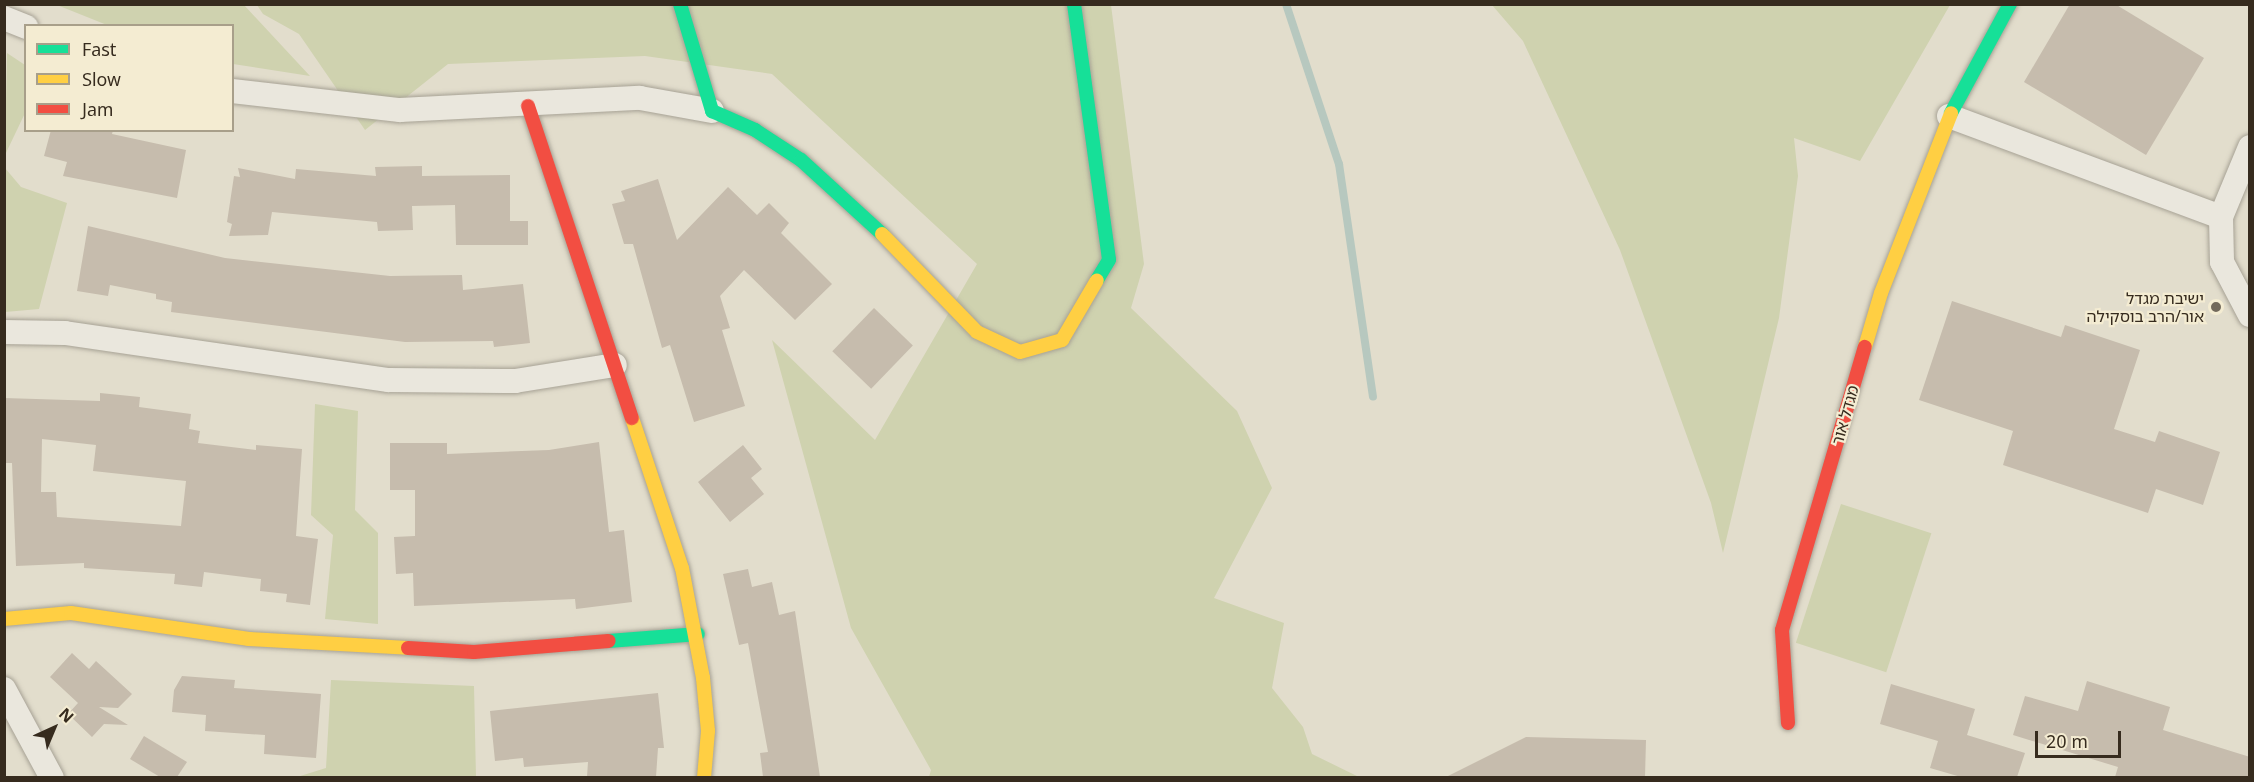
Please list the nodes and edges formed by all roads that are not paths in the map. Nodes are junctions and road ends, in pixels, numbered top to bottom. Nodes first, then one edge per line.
1 (680, 4) edge
2 (1074, 4) edge
3 (2010, 4) edge
4 (4, 18) edge
5 (24, 26) edge
6 (234, 91) edge
7 (528, 106) junction
8 (712, 111) junction
9 (1949, 116) junction
10 (2250, 147) edge
11 (2221, 217) junction
12 (2250, 315) edge
13 (4, 332) edge
14 (615, 365) junction
15 (4, 619) edge
16 (698, 634) junction
17 (4, 689) edge
18 (1788, 723) dead end
19 (52, 777) edge
20 (704, 777) edge

1 - 8 street
2 - 8 street
3 - 9 street, מגדל אור
4 - 5 street
6 - 7 street
7 - 8 street
7 - 14 street
9 - 11 street
9 - 18 street, מגדל אור
10 - 11 street
11 - 12 street
13 - 14 street
14 - 16 street
15 - 16 street
16 - 20 street
17 - 19 street

